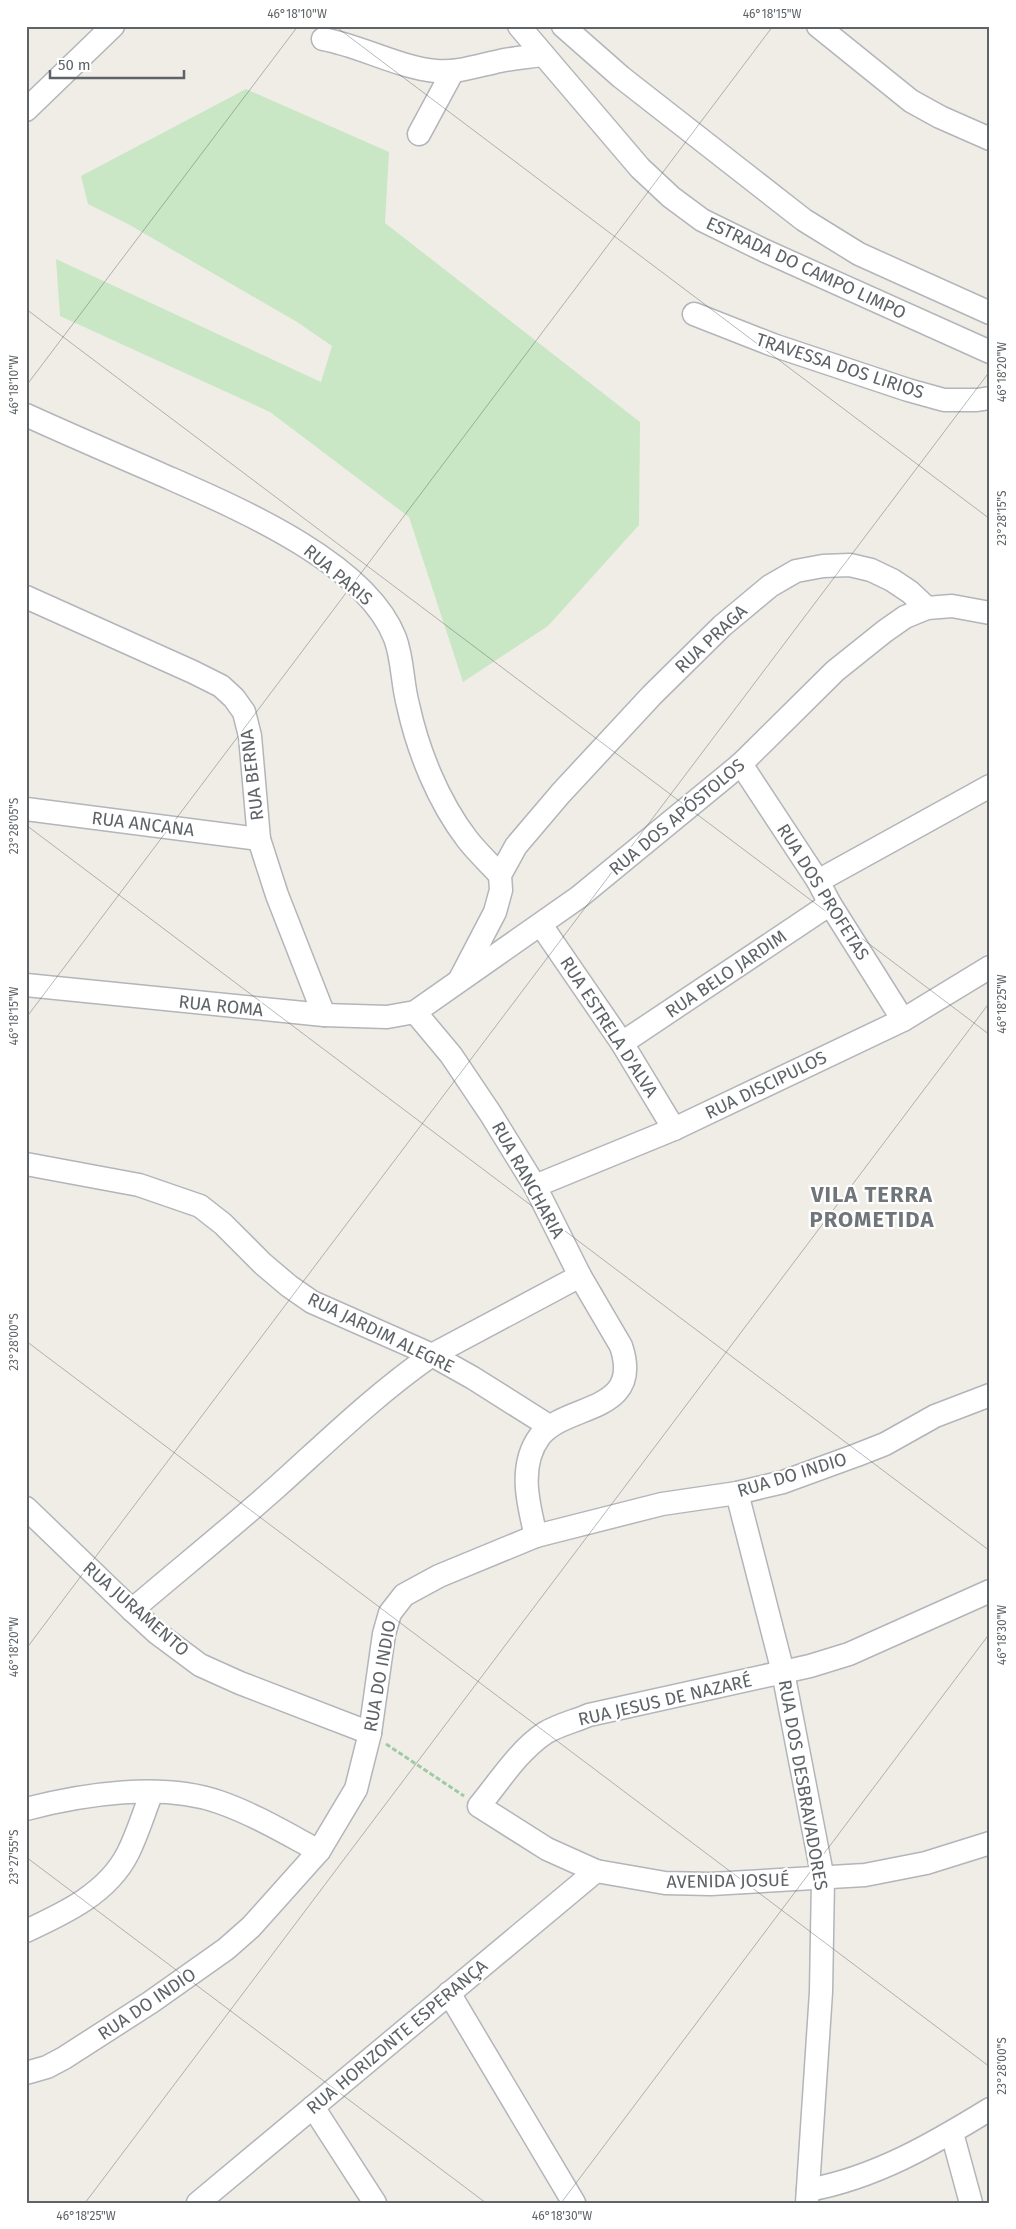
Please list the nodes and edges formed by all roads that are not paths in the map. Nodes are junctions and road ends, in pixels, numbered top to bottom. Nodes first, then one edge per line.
1 (113, 26) edge
2 (520, 26) edge
3 (563, 26) edge
4 (818, 26) edge
5 (322, 39) dead end
6 (542, 55) junction
7 (453, 71) junction
8 (26, 110) edge
9 (419, 134) dead end
10 (990, 139) edge
11 (987, 307) edge
12 (694, 314) dead end
13 (990, 352) edge
14 (990, 398) edge
15 (26, 416) edge
16 (26, 597) edge
17 (926, 608) junction
18 (990, 614) edge
19 (742, 764) junction
20 (990, 786) edge
21 (26, 809) edge
22 (259, 838) junction
23 (500, 875) junction
24 (818, 881) junction
25 (830, 904) junction
26 (541, 925) junction
27 (990, 967) edge
28 (458, 982) junction
29 (26, 985) edge
30 (415, 1012) junction
31 (324, 1016) junction
32 (902, 1020) junction
33 (622, 1043) junction
34 (674, 1129) junction
35 (26, 1164) edge
36 (534, 1186) junction
37 (580, 1276) junction
38 (432, 1355) junction
39 (990, 1394) edge
40 (549, 1426) junction
41 (737, 1494) junction
42 (26, 1508) edge
43 (536, 1536) junction
44 (990, 1591) edge
45 (132, 1610) junction
46 (783, 1672) junction
47 (370, 1733) junction
48 (152, 1792) junction
49 (479, 1806) joint
50 (26, 1810) edge
51 (990, 1843) edge
52 (319, 1851) junction
53 (596, 1871) junction
54 (823, 1879) junction
55 (26, 1931) edge
56 (449, 1993) junction
57 (26, 2073) edge
58 (313, 2107) junction
59 (990, 2109) edge
60 (952, 2133) junction
61 (808, 2196) edge
62 (198, 2203) edge
63 (375, 2203) edge
64 (574, 2203) edge
65 (971, 2203) edge

1 - 8 street
2 - 6 street, ESTRADA DO CAMPO LIMPO
3 - 11 street, ESTRADA DO CAMPO LIMPO
4 - 10 street
5 - 7 street
6 - 7 street
6 - 13 street, ESTRADA DO CAMPO LIMPO
7 - 9 street
12 - 14 street, TRAVESSA DOS LIRIOS
15 - 23 street, RUA PARIS
16 - 22 street, RUA BERNA
17 - 18 street
17 - 19 street, RUA DOS APÓSTOLOS
17 - 23 street, RUA PRAGA
19 - 24 street, RUA DOS PROFETAS
19 - 26 street, RUA DOS APÓSTOLOS
20 - 24 street
21 - 22 street, RUA ANCANA
22 - 31 street, RUA BERNA
23 - 28 street
24 - 25 street, RUA DOS PROFETAS
25 - 32 street, RUA DOS PROFETAS
25 - 33 street, RUA BELO JARDIM
26 - 28 street, RUA DOS APÓSTOLOS
26 - 33 street, RUA ESTRELA D'ALVA
27 - 32 street, RUA DISCIPULOS
28 - 30 street, RUA DOS APÓSTOLOS
29 - 31 street, RUA ROMA
30 - 31 street, RUA ROMA
30 - 36 street, RUA RANCHARIA
32 - 34 street, RUA DISCIPULOS
33 - 34 street, RUA ESTRELA D'ALVA
34 - 36 street, RUA DISCIPULOS
35 - 38 street, RUA JARDIM ALEGRE
36 - 37 street, RUA RANCHARIA
37 - 38 street
37 - 40 street, RUA RANCHARIA
38 - 40 street, RUA JARDIM ALEGRE
38 - 45 street
39 - 41 street, RUA DO INDIO
40 - 43 street
41 - 43 street, RUA DO INDIO
41 - 46 street, RUA DOS DESBRAVADORES
42 - 45 street, RUA JURAMENTO
43 - 47 street, RUA DO INDIO
44 - 46 street, RUA JESUS DE NAZARÉ
45 - 47 street, RUA JURAMENTO
46 - 49 street, RUA JESUS DE NAZARÉ
46 - 54 street, RUA DOS DESBRAVADORES
47 - 52 street, RUA DO INDIO
48 - 50 street
48 - 52 street
48 - 55 street
49 - 53 street, AVENIDA JOSUÉ
51 - 54 street, AVENIDA JOSUÉ
52 - 57 street, RUA DO INDIO
53 - 54 street, AVENIDA JOSUÉ
53 - 56 street, RUA HORIZONTE ESPERANÇA
54 - 61 street, RUA DOS DESBRAVADORES
56 - 58 street, RUA HORIZONTE ESPERANÇA
56 - 64 street
58 - 62 street, RUA HORIZONTE ESPERANÇA
58 - 63 street
59 - 60 street
60 - 61 street
60 - 65 street

